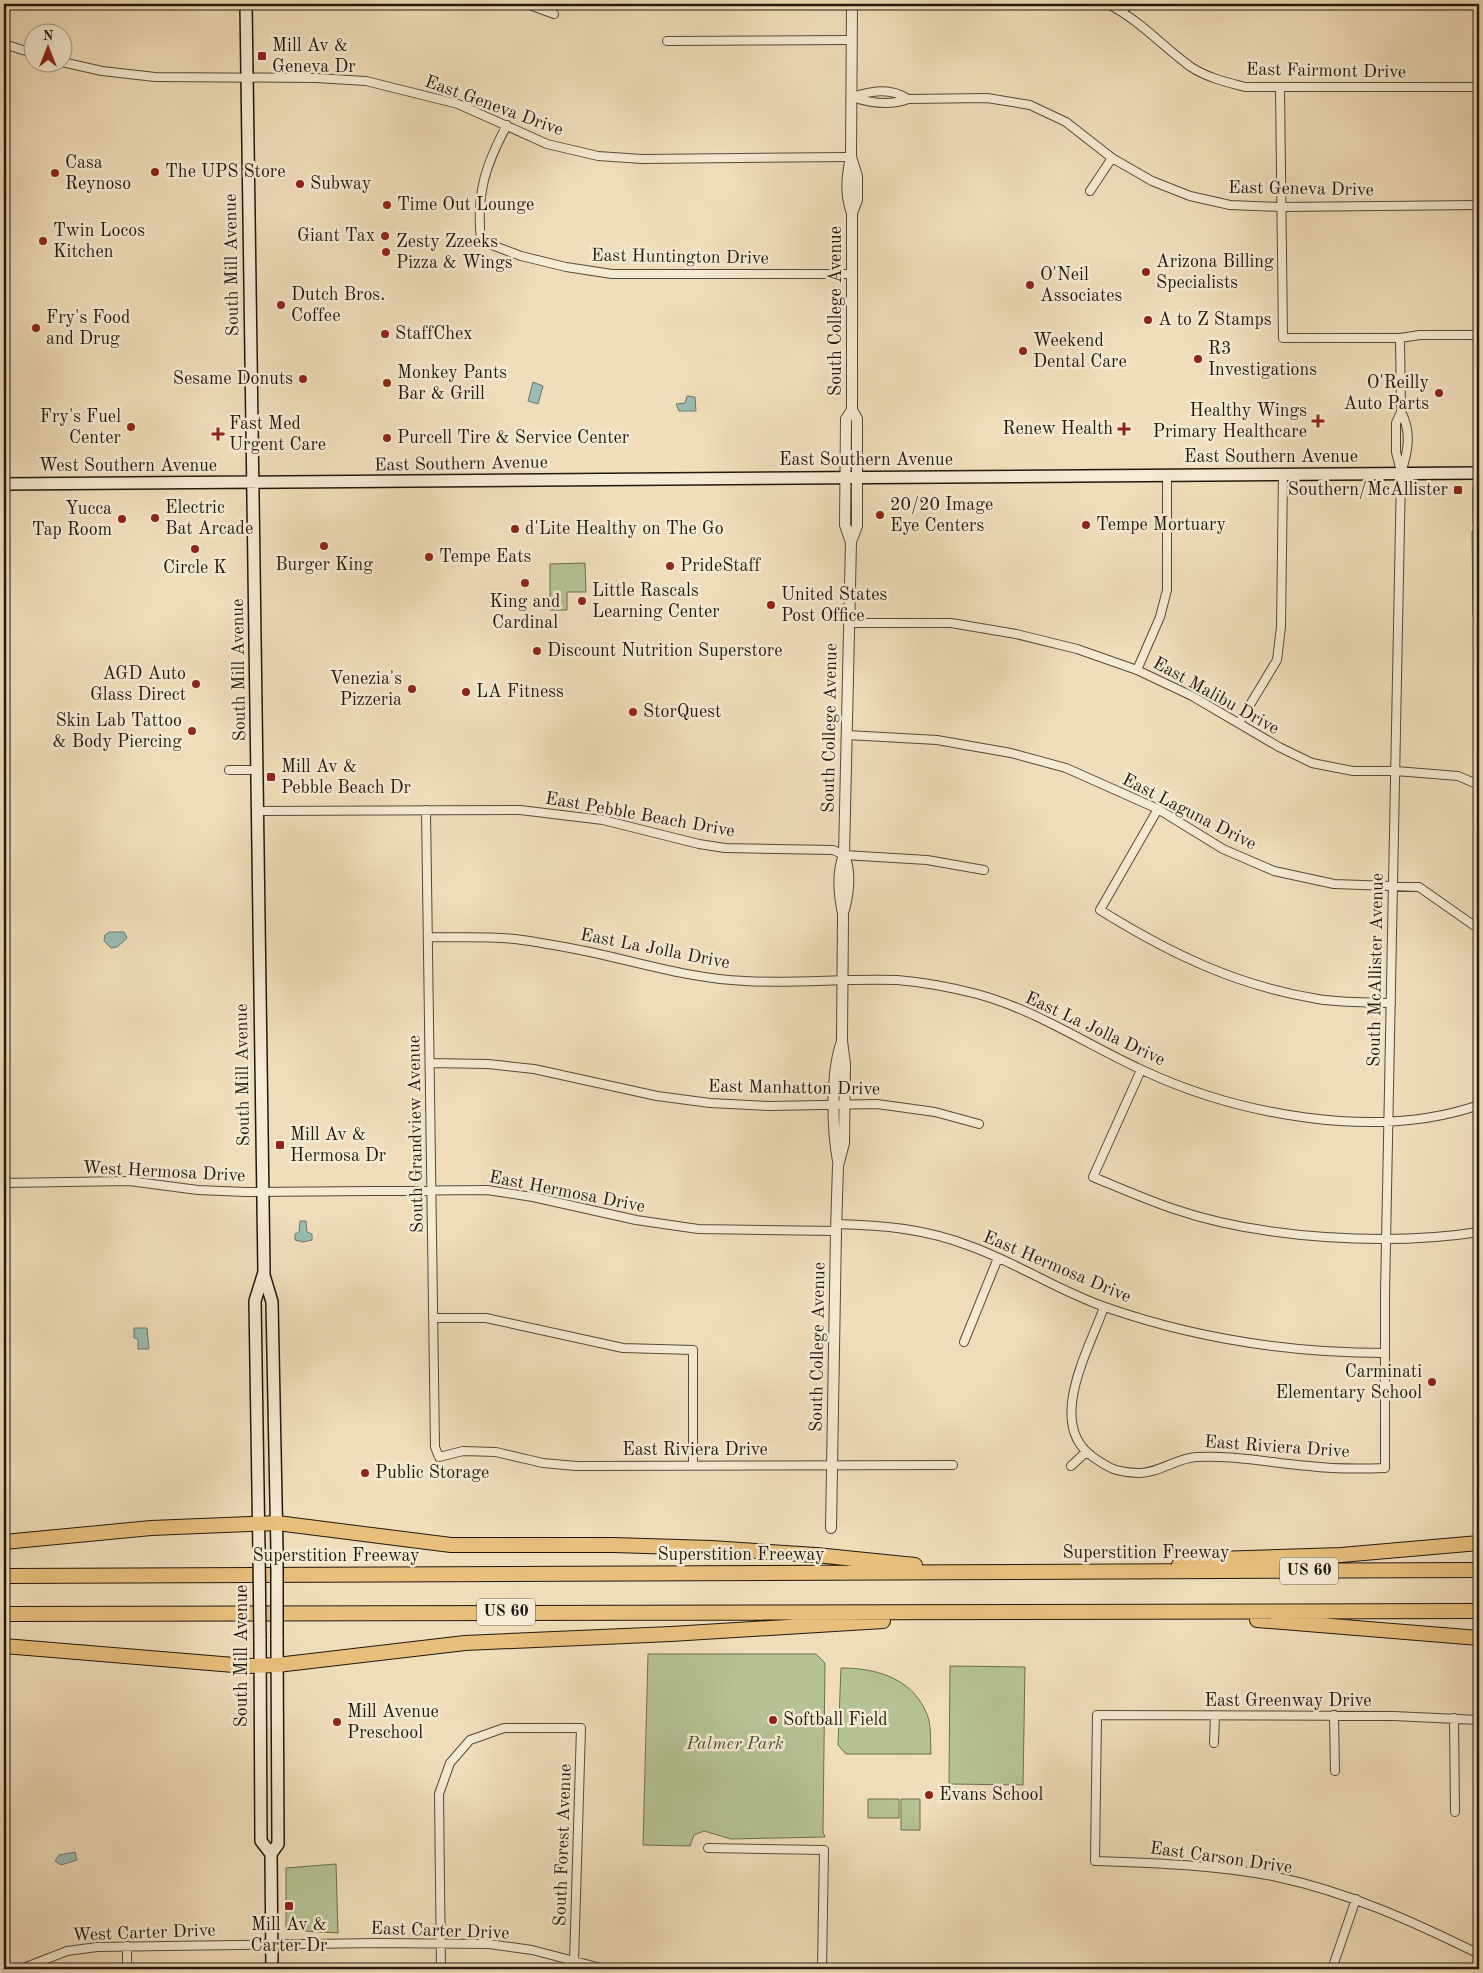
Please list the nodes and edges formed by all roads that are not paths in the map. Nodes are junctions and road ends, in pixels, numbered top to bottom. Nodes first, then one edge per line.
1 (246, 4) edge
2 (527, 4) edge
3 (852, 4) edge
4 (1108, 4) edge
5 (1129, 4) edge
6 (1122, 12) junction
7 (554, 14) dead end
8 (852, 40) junction
9 (667, 41) dead end
10 (4, 44) edge
11 (22, 50) edge
12 (72, 64) edge
13 (248, 78) junction
14 (1479, 87) edge
15 (1280, 88) junction
16 (852, 98) junction
17 (507, 125) junction
18 (851, 157) junction
19 (1112, 158) junction
20 (1090, 191) dead end
21 (1479, 205) edge
22 (1280, 207) junction
23 (851, 274) junction
24 (1479, 335) edge
25 (1400, 338) junction
26 (1401, 412) junction
27 (1402, 473) junction
28 (1479, 473) edge
29 (1283, 474) junction
30 (1167, 475) junction
31 (852, 478) junction
32 (253, 483) junction
33 (4, 484) edge
34 (849, 623) junction
35 (1137, 670) junction
36 (1239, 723) junction
37 (847, 735) junction
38 (229, 770) dead end
39 (257, 770) junction
40 (1396, 771) junction
41 (1479, 785) edge
42 (1158, 808) junction
43 (258, 810) junction
44 (426, 810) junction
45 (844, 855) junction
46 (984, 870) dead end
47 (1392, 887) junction
48 (1479, 929) edge
49 (428, 937) junction
50 (842, 980) junction
51 (1391, 1003) junction
52 (430, 1063) junction
53 (1142, 1070) junction
54 (840, 1105) junction
55 (1479, 1105) edge
56 (1388, 1121) junction
57 (979, 1124) dead end
58 (4, 1183) edge
59 (431, 1190) junction
60 (262, 1192) junction
61 (836, 1228) junction
62 (1479, 1232) edge
63 (1386, 1238) junction
64 (998, 1258) junction
65 (264, 1275) junction
66 (1104, 1307) junction
67 (433, 1318) junction
68 (964, 1342) dead end
69 (1385, 1352) junction
70 (1086, 1452) junction
71 (439, 1456) joint
72 (693, 1465) junction
73 (831, 1465) junction
74 (952, 1465) dead end
75 (1071, 1466) dead end
76 (1385, 1468) joint
77 (259, 1523) junction
78 (277, 1523) junction
79 (831, 1528) dead end
80 (4, 1542) edge
81 (1479, 1543) edge
82 (1479, 1570) edge
83 (1139, 1572) junction
84 (983, 1573) junction
85 (4, 1576) edge
86 (1479, 1611) edge
87 (1008, 1612) junction
88 (1164, 1612) junction
89 (4, 1614) edge
90 (1479, 1638) edge
91 (4, 1646) edge
92 (277, 1665) junction
93 (260, 1666) junction
94 (1214, 1716) junction
95 (1334, 1716) junction
96 (1454, 1718) junction
97 (1479, 1720) edge
98 (1214, 1743) dead end
99 (1335, 1771) dead end
100 (1455, 1812) dead end
101 (708, 1848) dead end
102 (271, 1854) junction
103 (1096, 1861) joint
104 (1356, 1899) junction
105 (441, 1942) junction
106 (272, 1944) junction
107 (126, 1946) junction
108 (1479, 1954) edge
109 (574, 1962) junction
110 (21, 1969) edge
111 (127, 1969) edge
112 (272, 1969) edge
113 (441, 1969) edge
114 (605, 1969) edge
115 (822, 1969) edge
116 (1332, 1969) edge

1 - 13 main road, South Mill Avenue
2 - 7 street
3 - 8 street, South College Avenue
4 - 6 street, East Fairmont Drive
5 - 6 street
6 - 15 street, East Fairmont Drive
8 - 9 street
8 - 16 street, South College Avenue
10 - 11 street
12 - 13 street, East Geneva Drive
13 - 17 street, East Geneva Drive
13 - 32 main road, South Mill Avenue
14 - 15 street, East Fairmont Drive
15 - 22 street
16 - 18 street, South College Avenue
16 - 19 street, East Geneva Drive
17 - 18 street, East Geneva Drive
17 - 23 street, East Huntington Drive
18 - 23 street, South College Avenue
19 - 20 street
19 - 22 street, East Geneva Drive
21 - 22 street, East Geneva Drive
22 - 25 street
23 - 31 street, South College Avenue
24 - 25 street
25 - 26 street, South McAllister Avenue
26 - 27 street, South McAllister Avenue
26 - 27 street, South McAllister Avenue
27 - 28 main road, East Southern Avenue
27 - 29 main road, East Southern Avenue
27 - 40 street, South McAllister Avenue
29 - 30 main road, East Southern Avenue
29 - 36 street
30 - 31 main road, East Southern Avenue
30 - 35 street
31 - 32 main road, East Southern Avenue
31 - 34 street, South College Avenue
32 - 33 main road, West Southern Avenue
32 - 39 main road, South Mill Avenue
34 - 35 street, East Malibu Drive
34 - 37 street, South College Avenue
35 - 36 street, East Malibu Drive
36 - 40 street, East Malibu Drive
37 - 42 street, East Laguna Drive
37 - 45 street, South College Avenue
38 - 39 street
39 - 43 main road, South Mill Avenue
40 - 41 street, East Malibu Drive
40 - 47 street, South McAllister Avenue
42 - 47 street, East Laguna Drive
42 - 51 street
43 - 44 street, East Pebble Beach Drive
43 - 60 main road, South Mill Avenue
44 - 45 street, East Pebble Beach Drive
44 - 49 street, South Grandview Avenue
45 - 46 street, East Pebble Beach Drive
45 - 50 street, South College Avenue
47 - 48 street, East Laguna Drive
47 - 51 street, South McAllister Avenue
49 - 50 street, East La Jolla Drive
49 - 52 street, South Grandview Avenue
50 - 53 street, East La Jolla Drive
50 - 54 street, South College Avenue
51 - 56 street, South McAllister Avenue
52 - 54 street, East Manhatton Drive
52 - 59 street, South Grandview Avenue
53 - 56 street, East La Jolla Drive
53 - 63 street
54 - 57 street, East Manhatton Drive
54 - 61 street, South College Avenue
55 - 56 street, East La Jolla Drive
56 - 63 street, South McAllister Avenue
58 - 60 street, West Hermosa Drive
59 - 60 street, East Hermosa Drive
59 - 61 street, East Hermosa Drive
59 - 67 street, South Grandview Avenue
60 - 65 main road, South Mill Avenue
61 - 64 street, East Hermosa Drive
61 - 73 street, South College Avenue
62 - 63 street
63 - 69 street, South McAllister Avenue
64 - 66 street, East Hermosa Drive
64 - 68 street
65 - 77 main road, South Mill Avenue
65 - 78 main road, South Mill Avenue
66 - 69 street, East Hermosa Drive
66 - 70 street
67 - 71 street, South Grandview Avenue
67 - 72 street
69 - 76 street, South McAllister Avenue
70 - 75 street
70 - 76 street, East Riviera Drive
71 - 72 street, East Riviera Drive
72 - 73 street, East Riviera Drive
73 - 74 street, East Riviera Drive
73 - 79 street, South College Avenue
77 - 78 highway
77 - 80 highway
77 - 93 main road, South Mill Avenue, bridge
78 - 84 highway
78 - 92 main road, South Mill Avenue, bridge
81 - 83 highway
82 - 83 highway, Superstition Freeway / US 60
83 - 84 highway, Superstition Freeway / US 60
84 - 85 highway, Superstition Freeway / US 60
86 - 88 highway, US 60
87 - 88 highway, US 60
87 - 89 highway, US 60
87 - 92 highway
88 - 90 highway
91 - 93 highway
92 - 93 highway
92 - 102 main road, South Mill Avenue
93 - 102 main road, South Mill Avenue
94 - 95 street, East Greenway Drive
94 - 98 street
94 - 103 street, East Greenway Drive
95 - 96 street, East Greenway Drive
95 - 99 street
96 - 97 street, East Greenway Drive
96 - 100 street
101 - 115 street
102 - 106 main road, South Mill Avenue
103 - 104 street, East Carson Drive
104 - 108 street, East Carson Drive
104 - 116 street
105 - 106 street, East Carter Drive
105 - 109 street, East Carter Drive
105 - 109 street, South Forest Avenue
105 - 113 street
106 - 107 street, West Carter Drive
106 - 112 main road, South Mill Avenue
107 - 110 street, West Carter Drive
107 - 111 street
109 - 114 street, East Carter Drive

